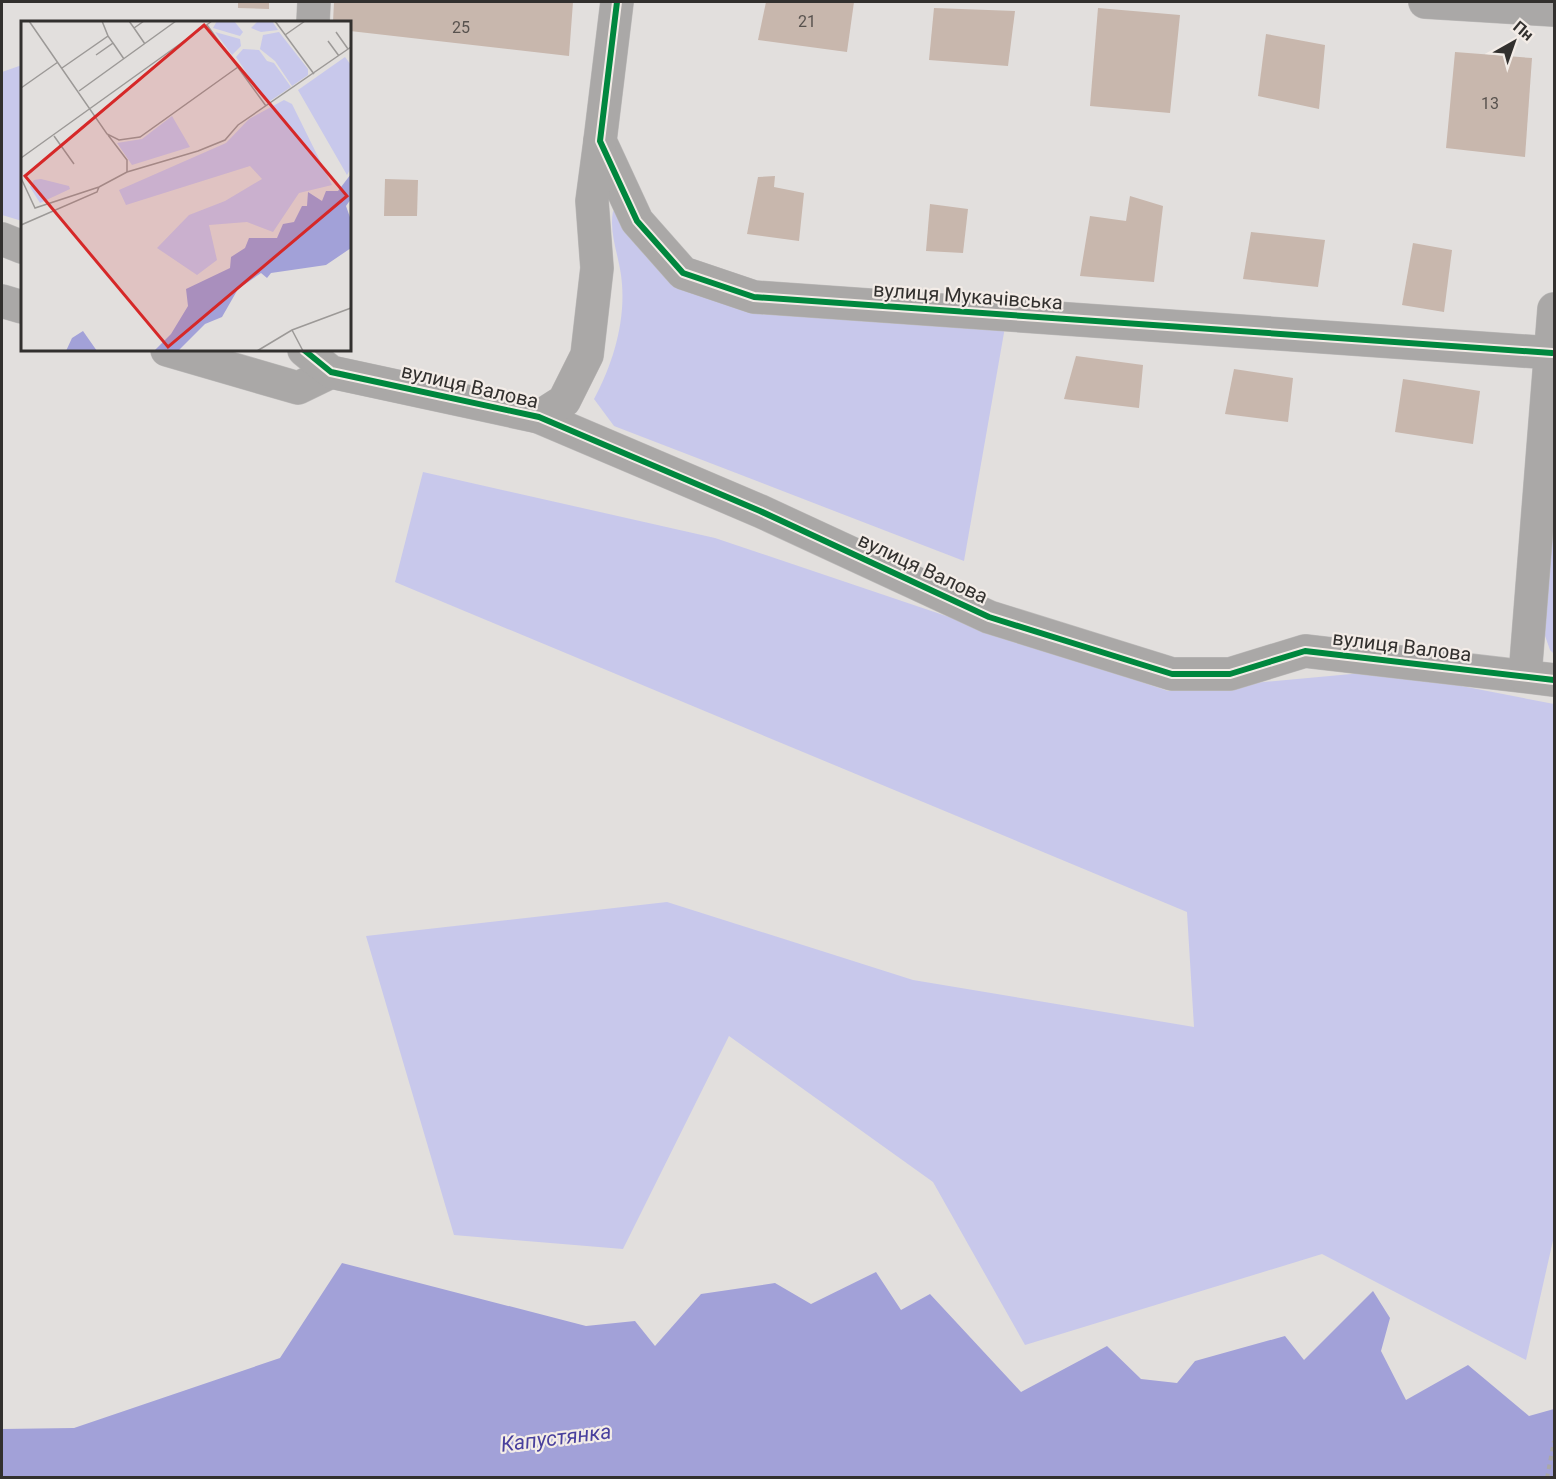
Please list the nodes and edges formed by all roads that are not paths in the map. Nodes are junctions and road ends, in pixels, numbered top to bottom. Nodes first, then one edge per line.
1 (314, 2) edge
2 (617, 2) edge
3 (1425, 2) edge
4 (1497, 4) edge
5 (1554, 10) edge
6 (313, 21) edge
7 (600, 141) junction
8 (2, 239) edge
9 (21, 247) edge
10 (2, 301) edge
11 (21, 307) edge
12 (1554, 309) edge
13 (170, 351) edge
14 (305, 351) edge
15 (1552, 354) junction
16 (331, 372) junction
17 (538, 417) junction
18 (1540, 678) edge

1 - 6 street
2 - 7 street
3 - 4 street
4 - 5 street
7 - 15 street, вулиця Мукачівська
7 - 17 street
8 - 9 street
10 - 11 street
12 - 15 street
13 - 16 street
14 - 16 street, вулиця Валова
15 - 18 street
16 - 17 street, вулиця Валова
17 - 18 street, вулиця Валова

